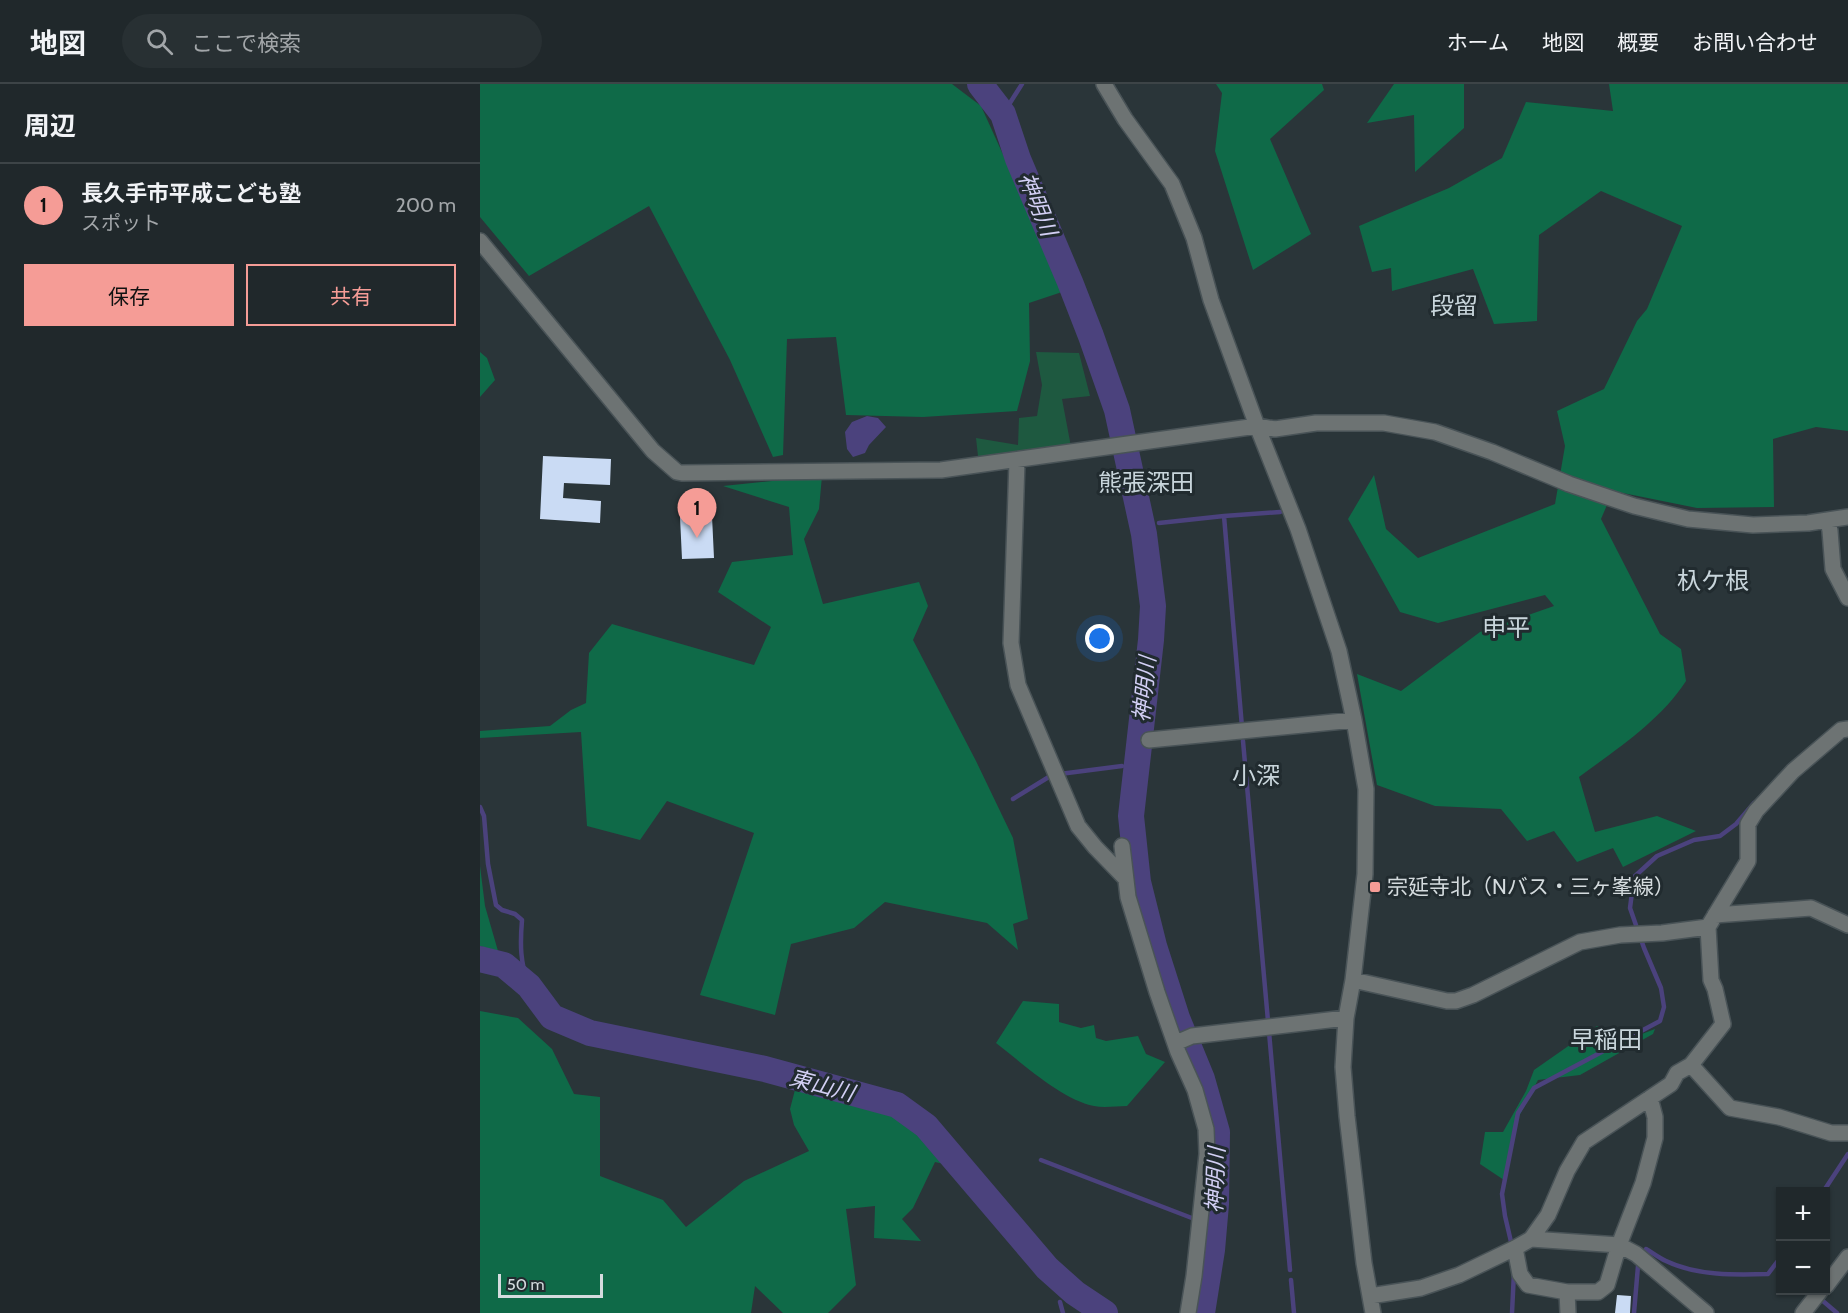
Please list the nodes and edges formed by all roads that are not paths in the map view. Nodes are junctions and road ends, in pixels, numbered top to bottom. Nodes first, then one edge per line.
1 (1104, 84) edge
2 (480, 241) edge
3 (1257, 426) junction
4 (1017, 460) junction
5 (1848, 517) edge
6 (1828, 520) junction
7 (1848, 597) edge
8 (1354, 720) junction
9 (1848, 729) edge
10 (1149, 740) dead end
11 (1122, 846) dead end
12 (1126, 879) junction
13 (1712, 921) junction
14 (1848, 925) edge
15 (1353, 980) junction
16 (1346, 1018) junction
17 (1182, 1040) junction
18 (1691, 1065) junction
19 (1650, 1098) junction
20 (1848, 1133) edge
21 (1531, 1239) junction
22 (1619, 1245) junction
23 (1515, 1248) junction
24 (1848, 1257) edge
25 (1830, 1281) edge
26 (1567, 1292) junction
27 (1817, 1295) edge
28 (1370, 1296) junction
29 (1188, 1313) edge
30 (1373, 1313) edge
31 (1568, 1313) edge
32 (1706, 1313) edge
33 (1803, 1313) edge

1 - 3 street
2 - 4 street
3 - 4 street
3 - 6 street
3 - 8 street
4 - 12 street
5 - 6 street
6 - 7 street
8 - 10 street
8 - 15 street
9 - 13 street
11 - 12 street
12 - 17 street
13 - 14 street
13 - 15 street
13 - 18 street
15 - 16 street
16 - 17 street
16 - 28 street
17 - 29 street
18 - 19 street
18 - 20 street
19 - 21 street
19 - 22 street
21 - 22 street
21 - 23 street
22 - 26 street
22 - 32 street
23 - 26 street
23 - 28 street
24 - 25 street
26 - 31 street
27 - 33 street
28 - 30 street

